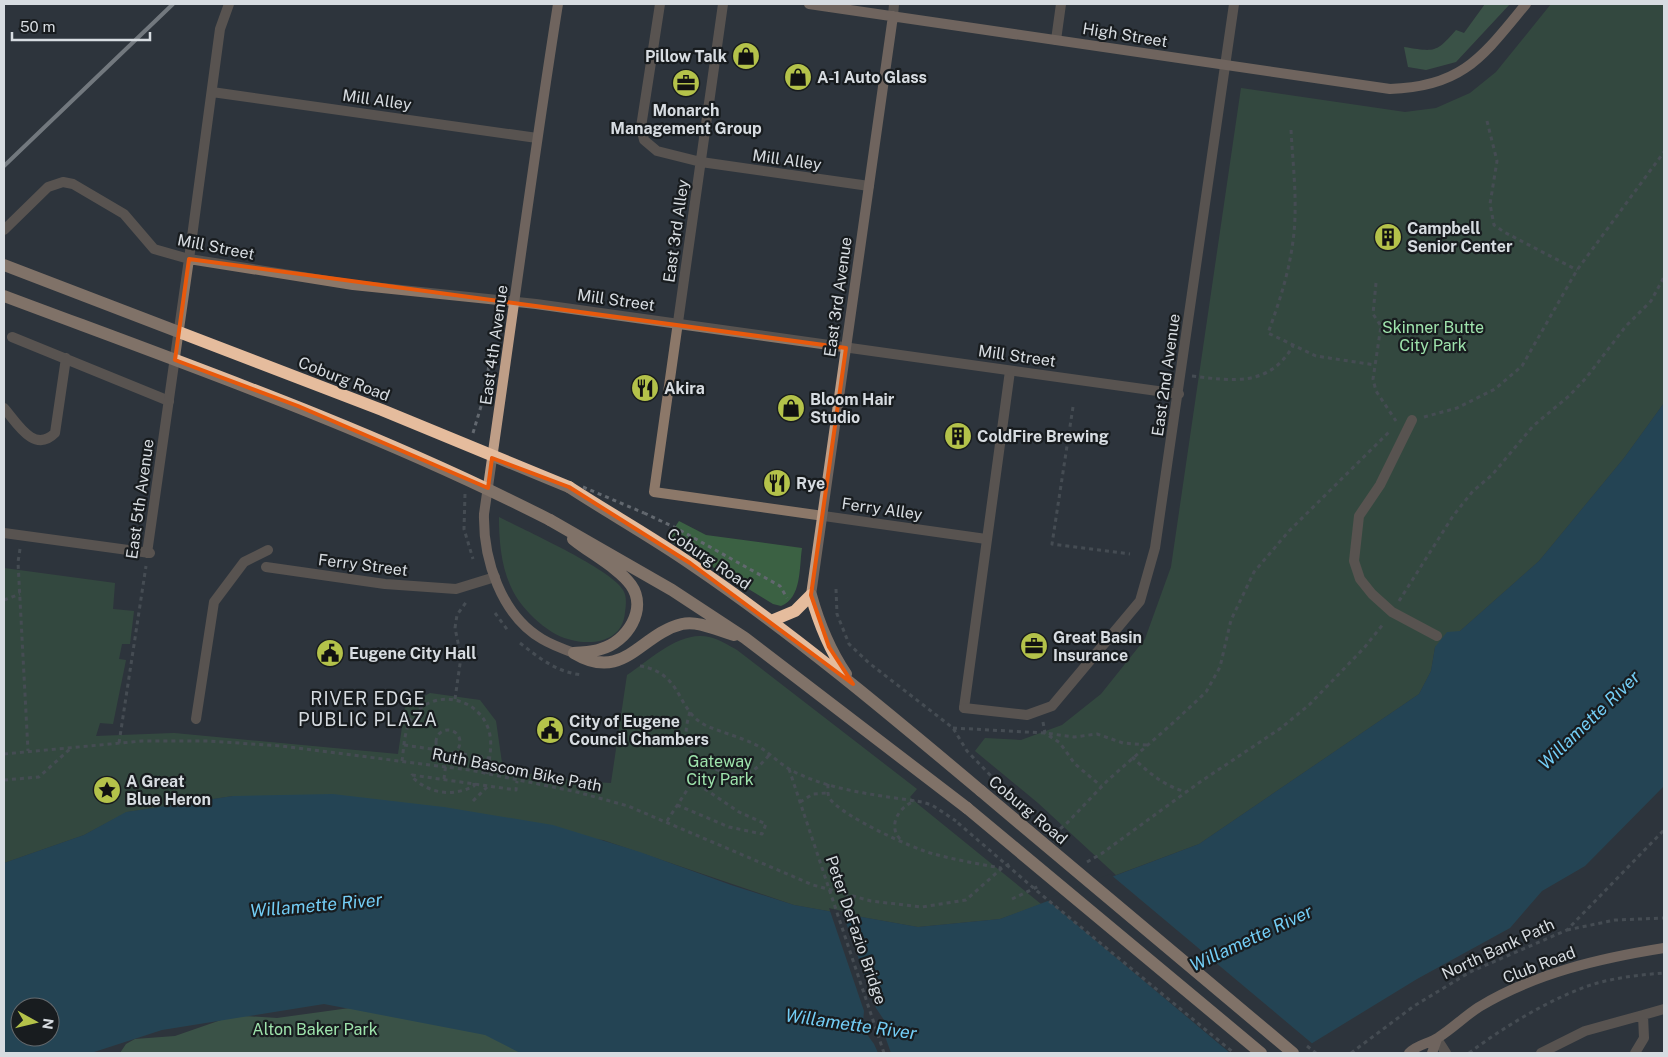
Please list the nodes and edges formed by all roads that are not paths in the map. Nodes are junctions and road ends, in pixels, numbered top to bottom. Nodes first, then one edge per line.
1 (228, 4) edge
2 (558, 4) edge
3 (660, 4) edge
4 (723, 4) edge
5 (809, 4) edge
6 (894, 4) edge
7 (1061, 4) edge
8 (1234, 4) edge
9 (1526, 4) edge
10 (893, 16) junction
11 (1056, 40) junction
12 (1225, 66) junction
13 (212, 92) junction
14 (537, 138) junction
15 (701, 162) junction
16 (869, 186) junction
17 (4, 230) edge
18 (189, 260) junction
19 (4, 265) edge
20 (4, 296) edge
21 (516, 301) junction
22 (678, 324) junction
23 (12, 337) dead end
24 (846, 348) junction
25 (66, 358) junction
26 (1010, 371) junction
27 (1178, 394) junction
28 (169, 401) junction
29 (4, 408) edge
30 (1412, 420) dead end
31 (654, 492) joint
32 (822, 516) junction
33 (550, 520) junction
34 (4, 533) edge
35 (986, 539) junction
36 (268, 550) dead end
37 (266, 567) dead end
38 (495, 577) junction
39 (811, 595) junction
40 (771, 621) junction
41 (1436, 636) dead end
42 (745, 638) junction
43 (574, 653) junction
44 (853, 684) junction
45 (196, 719) dead end
46 (1664, 948) edge
47 (1664, 1009) edge
48 (1643, 1015) junction
49 (1437, 1039) junction
50 (1261, 1053) edge
51 (1292, 1053) edge
52 (1409, 1053) edge
53 (1432, 1053) edge
54 (1446, 1053) edge
55 (1541, 1053) edge
56 (1635, 1053) edge

1 - 13 street, East 5th Avenue
2 - 14 street, East 4th Avenue
3 - 15 street, Mill Alley
4 - 15 street, East 3rd Alley
5 - 10 street, High Street
6 - 10 street, East 3rd Avenue
7 - 11 street
8 - 12 street, East 2nd Avenue
9 - 12 street, High Street
10 - 11 street, High Street
10 - 16 street, East 3rd Avenue
11 - 12 street, High Street
12 - 27 street, East 2nd Avenue
13 - 14 street, Mill Alley
13 - 18 street, East 5th Avenue
14 - 21 street, East 4th Avenue
15 - 16 street, Mill Alley
15 - 22 street, East 3rd Alley
16 - 24 street, East 3rd Avenue
17 - 18 street, Mill Street
18 - 21 street, Mill Street
18 - 28 street, East 5th Avenue
19 - 40 main road, Coburg Road, bridge
20 - 33 main road, bridge
21 - 22 street, Mill Street
21 - 38 street, East 4th Avenue
22 - 24 street, Mill Street
22 - 31 street, East 3rd Alley
23 - 25 street
24 - 26 street, Mill Street
24 - 32 street, East 3rd Avenue
25 - 28 street
25 - 29 street
26 - 27 street, Mill Street
26 - 35 street
27 - 35 street, East 2nd Avenue
28 - 34 street, East 5th Avenue
30 - 41 street
31 - 32 street, Ferry Alley
32 - 35 street, Ferry Alley
32 - 39 street, East 3rd Avenue
33 - 42 main road
33 - 43 main road
36 - 45 street
37 - 38 street, Ferry Street
38 - 43 street, East 4th Avenue
39 - 40 main road
39 - 44 main road
40 - 44 main road, Coburg Road
42 - 43 main road
42 - 50 main road, bridge
44 - 51 main road, Coburg Road, bridge
46 - 49 street, Club Road
47 - 48 street
48 - 55 street
48 - 56 street
49 - 52 street, Club Road
49 - 53 street
49 - 54 street

